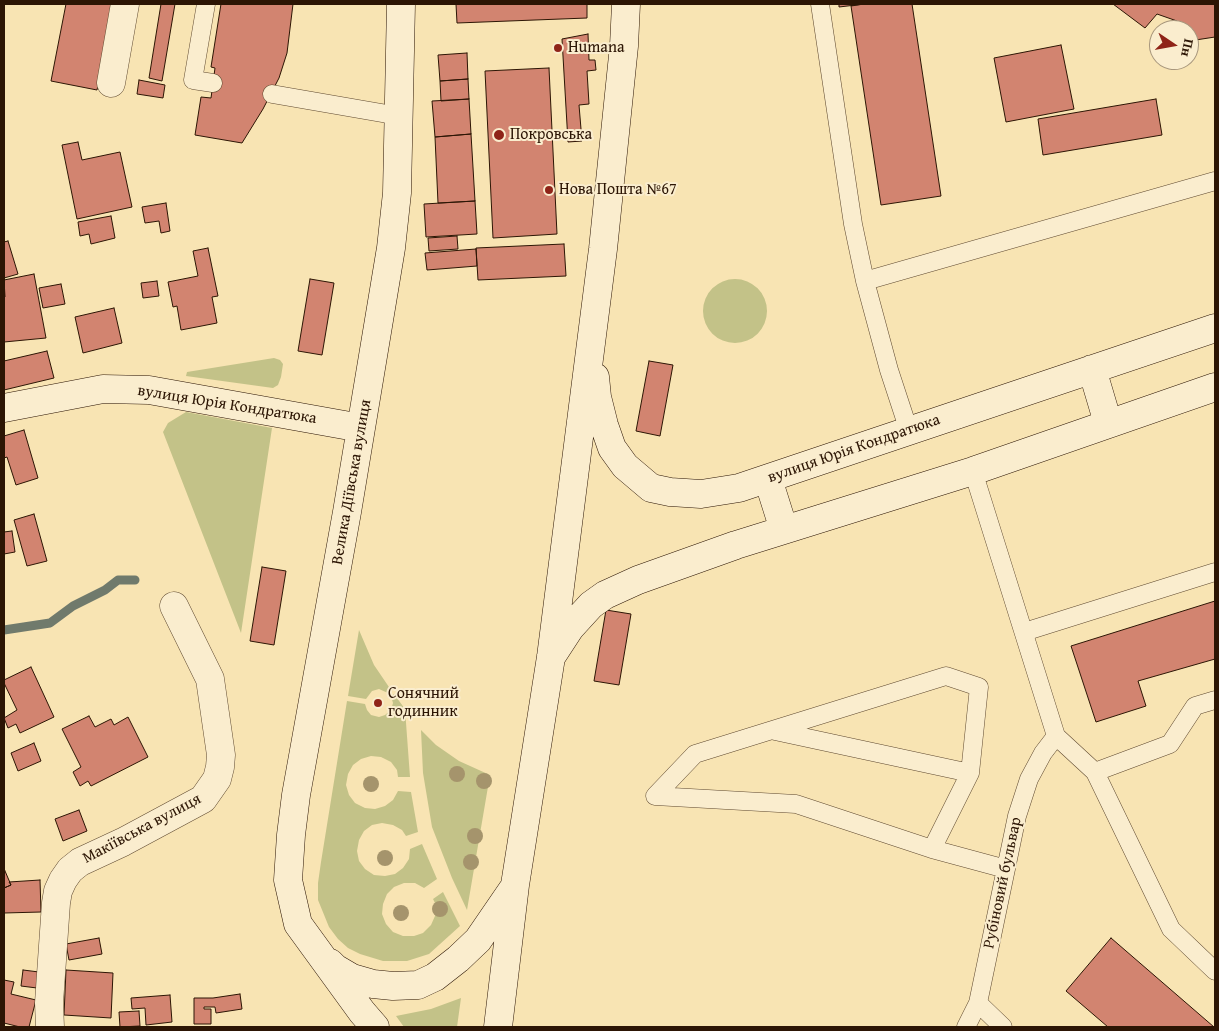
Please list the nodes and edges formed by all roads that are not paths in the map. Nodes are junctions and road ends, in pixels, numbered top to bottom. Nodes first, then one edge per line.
1 (125, 4) edge
2 (206, 4) edge
3 (401, 4) edge
4 (626, 4) edge
5 (820, 4) edge
6 (111, 83) dead end
7 (213, 83) dead end
8 (272, 94) dead end
9 (399, 116) junction
10 (1215, 181) edge
11 (866, 281) junction
12 (1215, 328) edge
13 (592, 336) junction
14 (1092, 368) junction
15 (1215, 387) edge
16 (4, 408) edge
17 (1108, 423) junction
18 (361, 428) junction
19 (909, 431) junction
20 (973, 471) junction
21 (768, 479) junction
22 (784, 530) junction
23 (1215, 572) edge
24 (174, 606) dead end
25 (1024, 632) junction
26 (551, 657) junction
27 (1215, 700) edge
28 (772, 730) junction
29 (1056, 736) junction
30 (970, 772) junction
31 (1095, 772) junction
32 (932, 849) junction
33 (1006, 868) junction
34 (515, 885) junction
35 (318, 952) junction
36 (1215, 971) edge
37 (978, 1003) junction
38 (50, 1027) edge
39 (375, 1027) edge
40 (498, 1027) edge
41 (966, 1027) edge
42 (1003, 1027) edge

1 - 6 main road
2 - 7 lane
3 - 9 main road, Велика Діївська вулиця
4 - 13 main road, Велика Діївська вулиця
5 - 11 lane
8 - 9 lane
9 - 18 main road, Велика Діївська вулиця
10 - 11 lane
11 - 19 lane
12 - 14 main road, вулиця Юрія Кондратюка
13 - 21 main road, вулиця Юрія Кондратюка
13 - 26 main road, Велика Діївська вулиця
14 - 17 main road
14 - 19 main road, вулиця Юрія Кондратюка
15 - 17 main road
16 - 18 main road, вулиця Юрія Кондратюка
17 - 20 main road
18 - 35 main road, Велика Діївська вулиця
19 - 21 main road, вулиця Юрія Кондратюка
20 - 22 main road
20 - 25 lane
21 - 22 main road
22 - 26 main road
23 - 25 lane
24 - 38 main road, Макіївська вулиця
25 - 29 lane
26 - 34 main road, Велика Діївська вулиця
27 - 31 lane
28 - 30 lane
28 - 30 lane
28 - 32 lane
29 - 31 lane
29 - 33 lane, Рубіновий бульвар
30 - 32 lane
31 - 36 lane
32 - 33 lane
33 - 37 lane, Рубіновий бульвар
34 - 35 main road, Велика Діївська вулиця
34 - 40 main road, Велика Діївська вулиця
35 - 39 main road, Велика Діївська вулиця
37 - 41 lane, Рубіновий бульвар
37 - 42 lane

